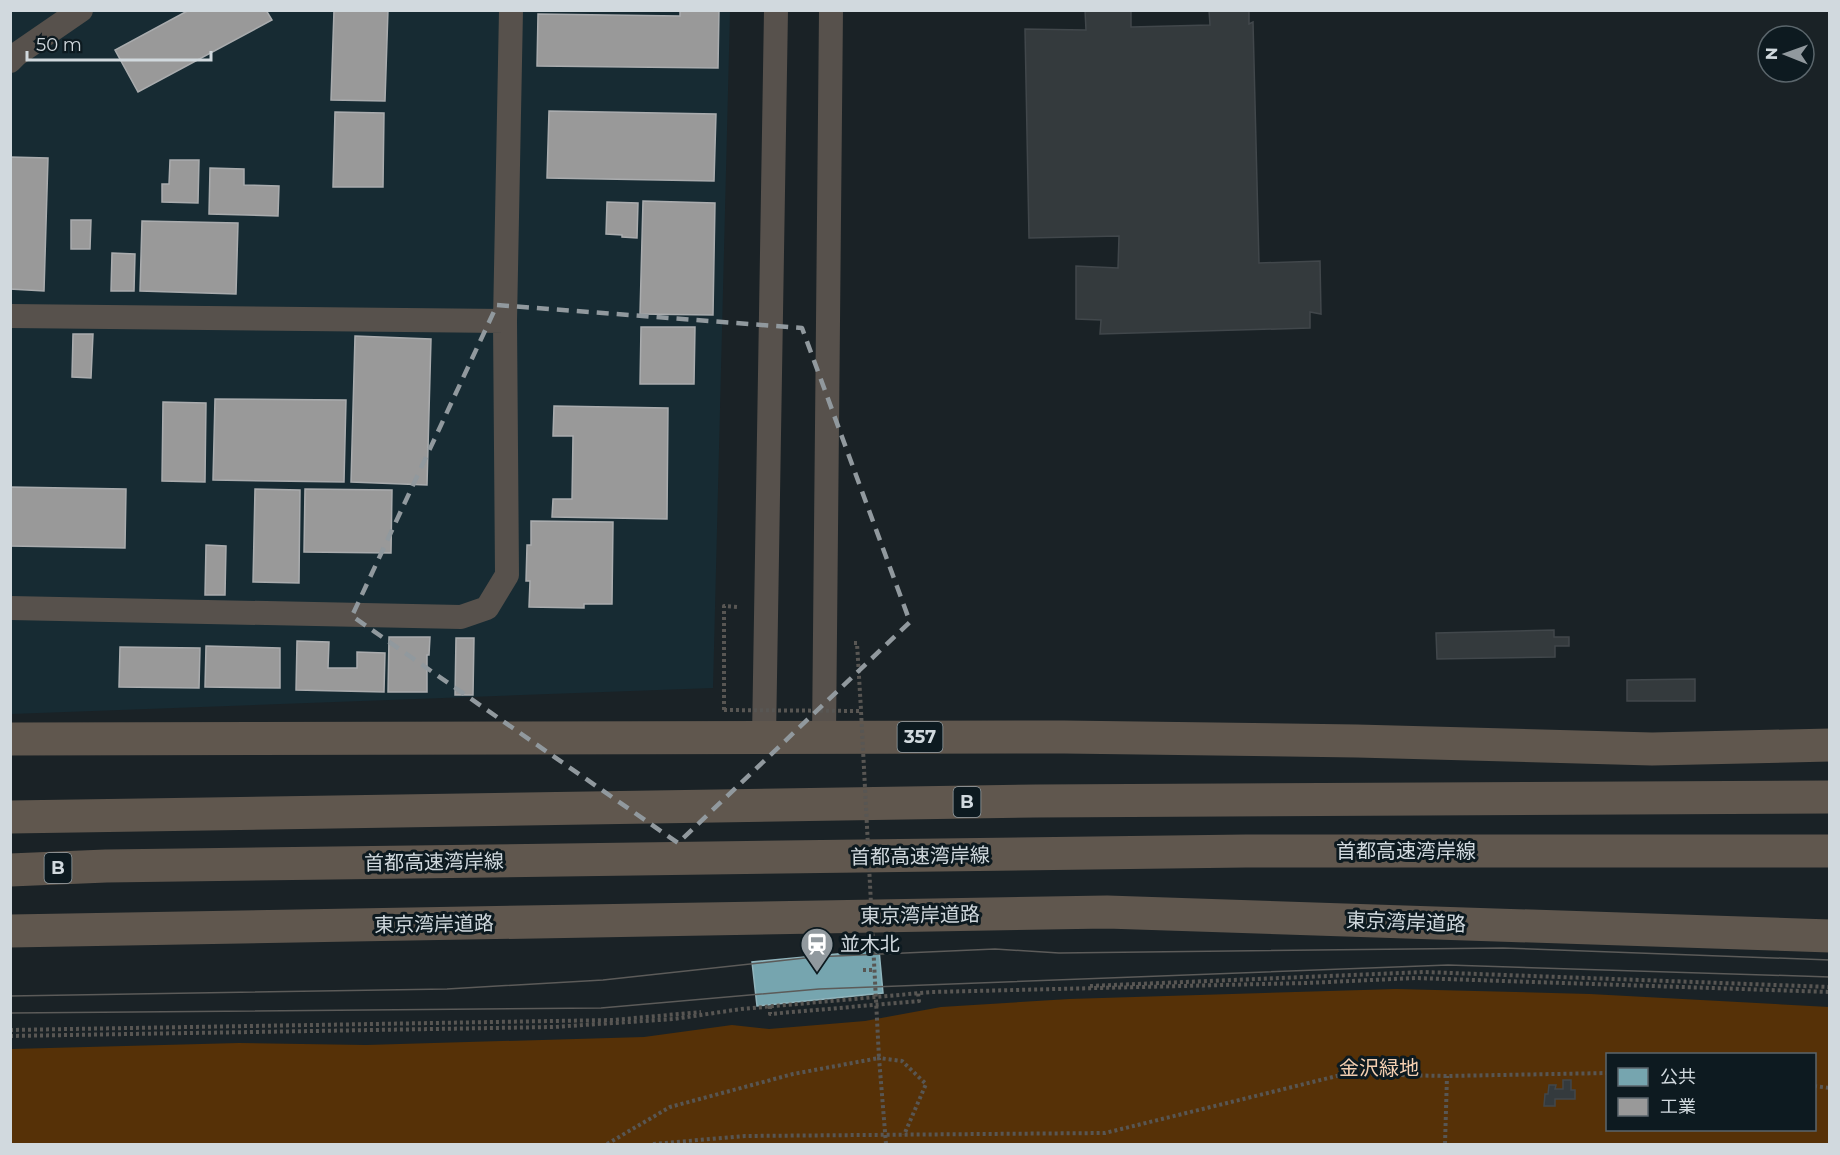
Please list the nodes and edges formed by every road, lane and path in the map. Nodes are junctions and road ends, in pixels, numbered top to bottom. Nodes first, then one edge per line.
1 (81, 10) edge
2 (511, 10) edge
3 (776, 10) edge
4 (831, 10) edge
5 (10, 61) edge
6 (10, 316) edge
7 (505, 321) junction
8 (736, 607) dead end
9 (10, 608) edge
10 (855, 643) dead end
11 (712, 710) dead end
12 (724, 711) junction
13 (861, 711) junction
14 (872, 711) dead end
15 (764, 738) junction
16 (824, 738) junction
17 (10, 739) edge
18 (1830, 745) edge
19 (1830, 797) edge
20 (10, 817) edge
21 (1830, 851) edge
22 (10, 870) edge
23 (10, 931) edge
24 (1830, 936) edge
25 (863, 970) dead end
26 (874, 970) junction
27 (1830, 987) edge
28 (932, 992) junction
29 (1830, 992) edge
30 (918, 993) junction
31 (770, 1006) junction
32 (876, 1006) junction
33 (741, 1009) junction
34 (10, 1030) edge
35 (10, 1036) edge
36 (879, 1058) junction
37 (1606, 1073) edge
38 (1447, 1076) junction
39 (904, 1135) junction
40 (885, 1136) junction
41 (608, 1144) edge
42 (653, 1144) edge
43 (886, 1144) edge
44 (1445, 1144) edge

1 - 5 street
2 - 7 street
3 - 15 street
4 - 16 street
6 - 7 street
7 - 9 street
8 - 12 path
10 - 13 path
11 - 12 path
12 - 13 path, bridge
13 - 14 path
13 - 26 path, bridge
15 - 16 highway, 357
15 - 17 highway, 357
16 - 18 highway, 357
19 - 20 highway, B
21 - 22 highway, 首都高速湾岸線 / B
23 - 24 highway, 東京湾岸道路
25 - 26 path
26 - 32 path, bridge
27 - 28 path
28 - 29 path
28 - 30 path
30 - 31 path
30 - 32 path
31 - 32 path
31 - 33 path
32 - 36 path, bridge
33 - 34 path
33 - 35 path
36 - 39 path
36 - 40 path
36 - 41 path
37 - 38 path
38 - 39 path
38 - 44 path
39 - 40 path
40 - 42 path
40 - 43 path

